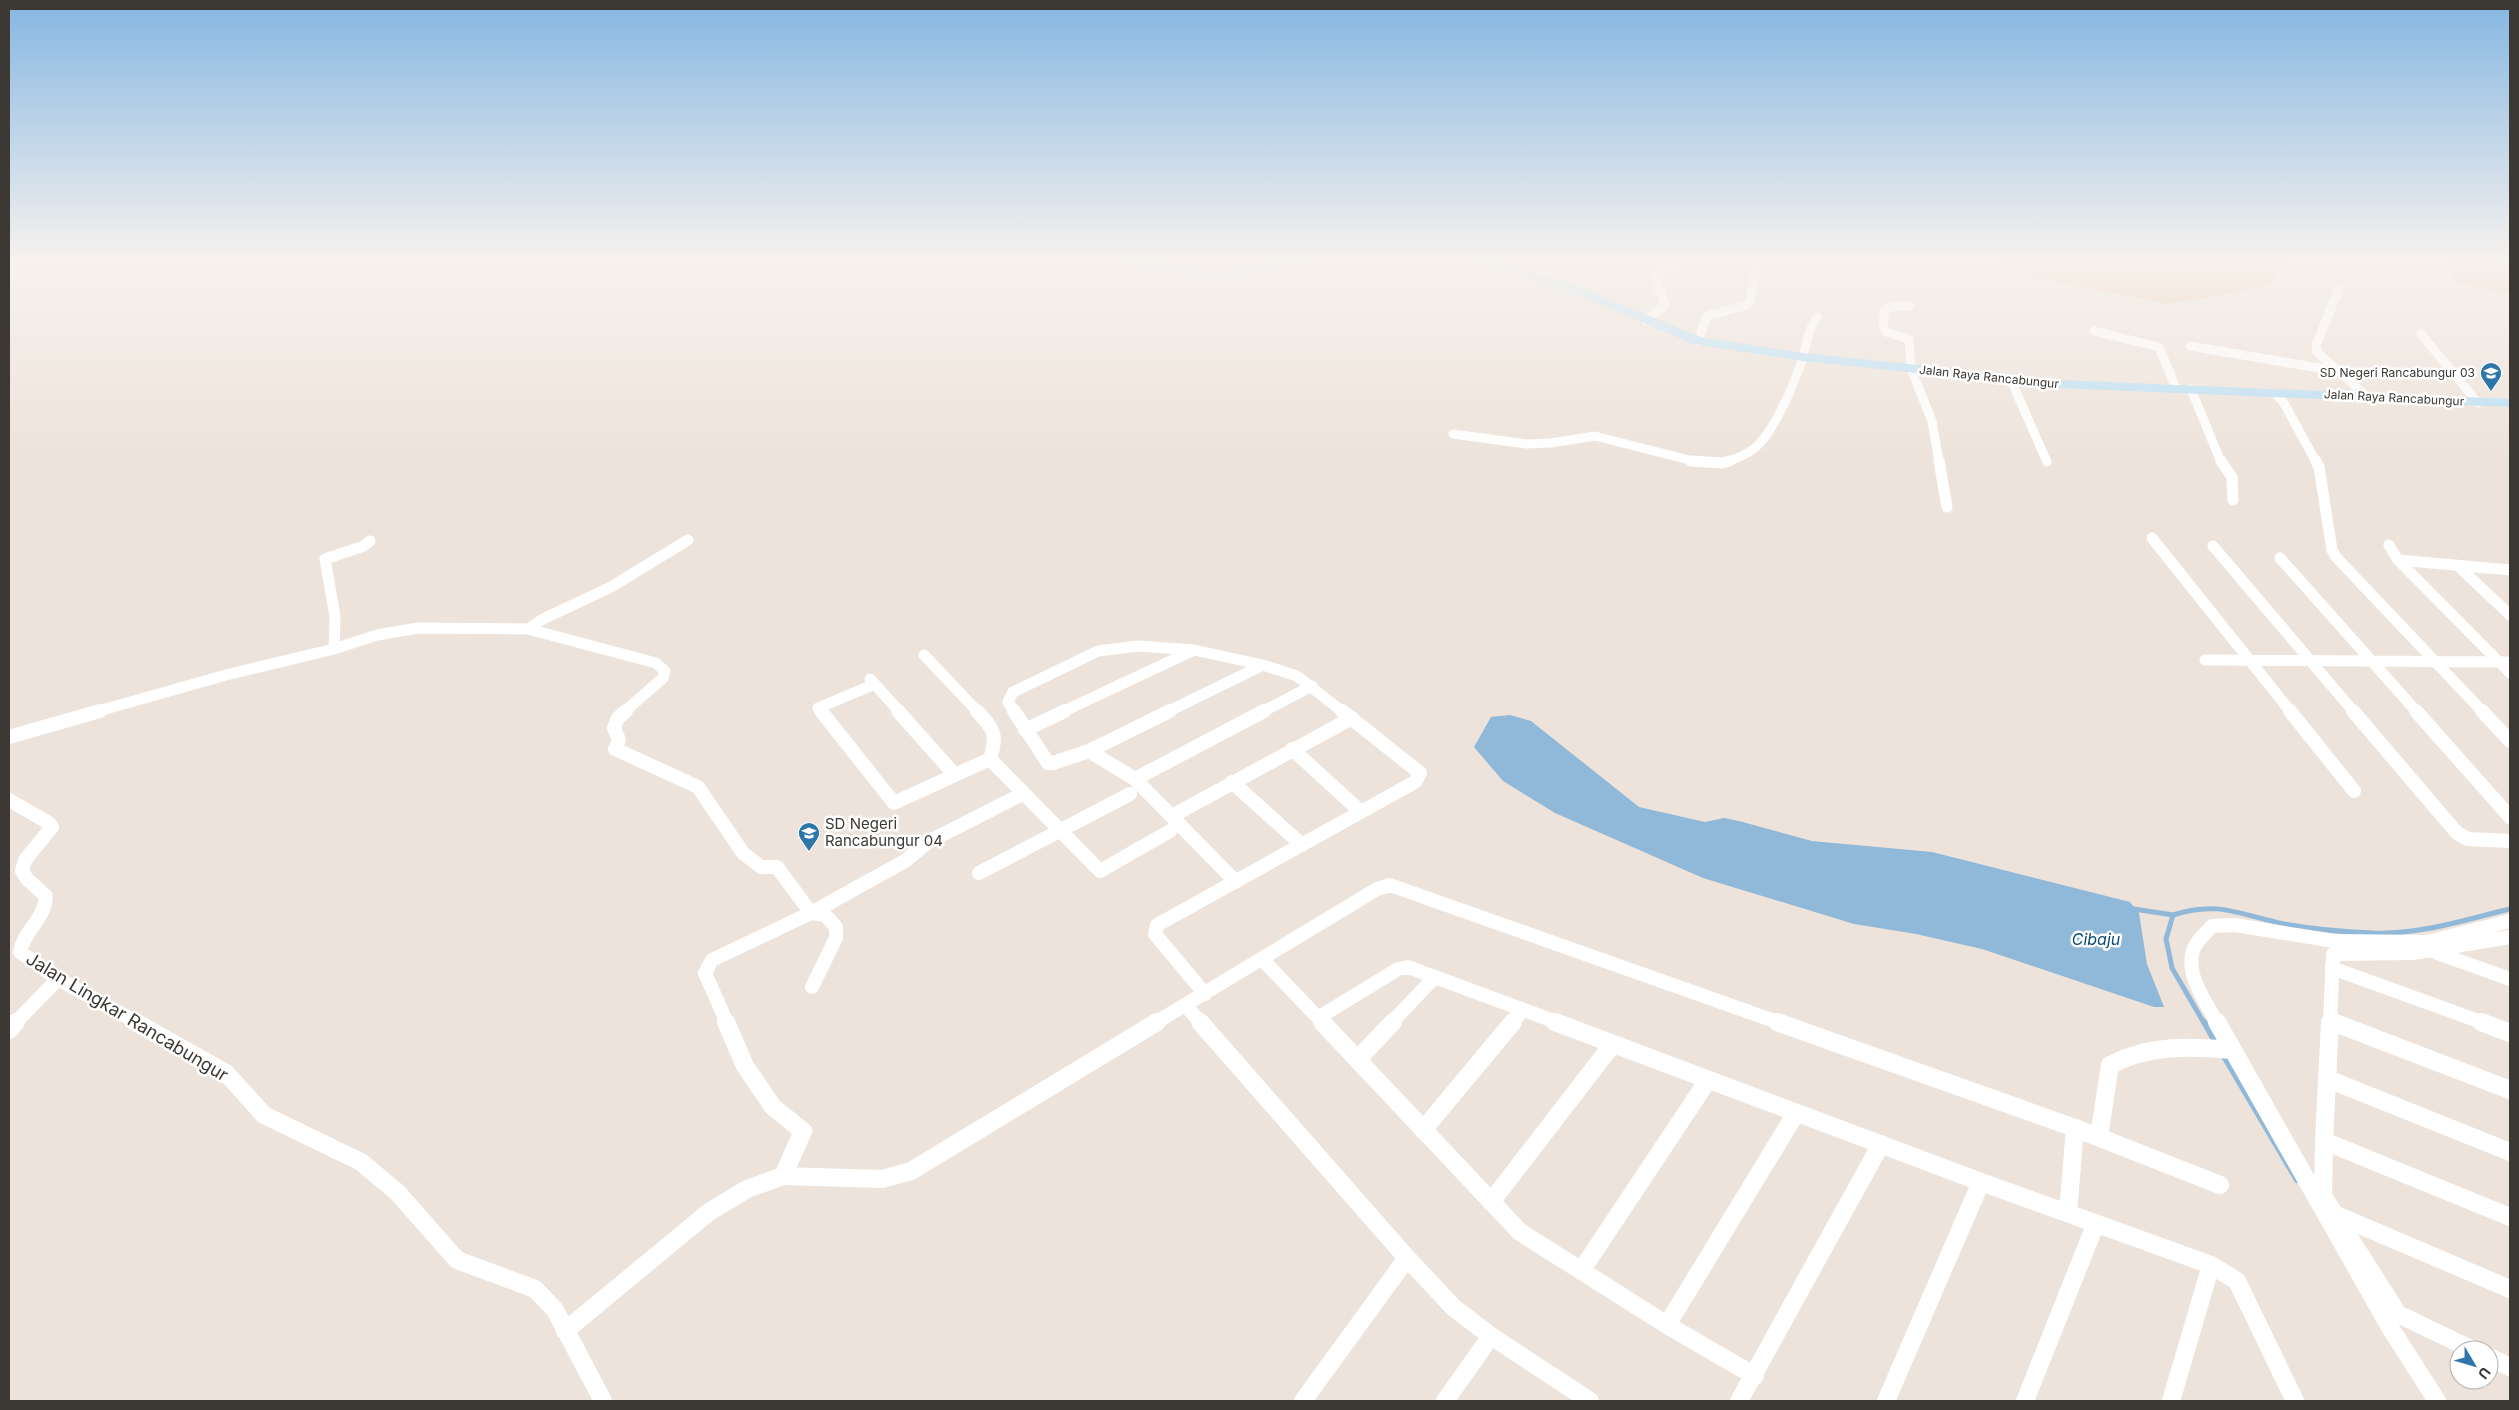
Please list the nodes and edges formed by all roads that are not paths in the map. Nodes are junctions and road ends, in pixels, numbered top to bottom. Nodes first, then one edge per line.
1 (1661, 327) edge
2 (1703, 327) edge
3 (1809, 327) edge
4 (1884, 327) edge
5 (2323, 327) edge
6 (2094, 331) dead end
7 (2421, 334) dead end
8 (1698, 341) junction
9 (2190, 346) dead end
10 (1802, 357) junction
11 (1911, 369) junction
12 (2337, 371) junction
13 (2011, 380) junction
14 (2176, 388) junction
15 (2191, 389) junction
16 (2276, 394) junction
17 (2366, 396) junction
18 (2478, 402) junction
19 (2510, 403) edge
20 (1453, 434) dead end
21 (2047, 462) dead end
22 (2233, 500) dead end
23 (1947, 507) dead end
24 (2152, 538) dead end
25 (688, 540) dead end
26 (370, 541) dead end
27 (2389, 545) dead end
28 (2213, 546) dead end
29 (2280, 558) dead end
30 (2398, 560) junction
31 (2457, 565) junction
32 (2510, 570) edge
33 (2510, 615) edge
34 (528, 629) junction
35 (334, 649) junction
36 (1194, 650) junction
37 (924, 655) dead end
38 (2205, 660) dead end
39 (2250, 660) junction
40 (2312, 661) junction
41 (2372, 661) junction
42 (2435, 662) junction
43 (2504, 662) edge
44 (1263, 665) junction
45 (2510, 674) edge
46 (1312, 686) junction
47 (1352, 718) junction
48 (1024, 730) junction
49 (9, 737) edge
50 (2510, 741) edge
51 (1292, 749) junction
52 (1089, 751) junction
53 (990, 759) junction
54 (954, 774) junction
55 (1135, 779) junction
56 (1232, 782) junction
57 (2354, 791) dead end
58 (1022, 794) junction
59 (1130, 794) dead end
60 (9, 800) edge
61 (1360, 811) junction
62 (1172, 816) junction
63 (2510, 817) edge
64 (1060, 831) junction
65 (1170, 831) dead end
66 (2510, 841) edge
67 (1302, 845) junction
68 (979, 873) dead end
69 (1236, 882) junction
70 (811, 913) junction
71 (2510, 921) edge
72 (2510, 937) edge
73 (2436, 952) junction
74 (1262, 959) junction
75 (2332, 968) junction
76 (1435, 977) junction
77 (58, 979) junction
78 (2510, 979) edge
79 (812, 987) dead end
80 (1205, 994) junction
81 (1186, 1006) junction
82 (1522, 1011) junction
83 (1318, 1018) junction
84 (2332, 1022) junction
85 (9, 1030) edge
86 (2510, 1033) edge
87 (1612, 1045) junction
88 (2231, 1050) junction
89 (1358, 1059) junction
90 (1708, 1080) junction
91 (2328, 1080) junction
92 (2510, 1090) edge
93 (1796, 1113) junction
94 (2074, 1128) junction
95 (1423, 1130) junction
96 (2098, 1137) junction
97 (2324, 1141) junction
98 (1881, 1144) junction
99 (2510, 1152) edge
100 (783, 1176) junction
101 (1981, 1182) junction
102 (2220, 1185) dead end
103 (1491, 1202) junction
104 (2068, 1213) junction
105 (2334, 1214) junction
106 (2510, 1217) edge
107 (2096, 1223) junction
108 (1407, 1258) junction
109 (2211, 1265) junction
110 (1581, 1271) junction
111 (2510, 1289) edge
112 (1667, 1325) junction
113 (565, 1331) junction
114 (1491, 1336) junction
115 (2451, 1340) edge
116 (1754, 1376) junction
117 (603, 1401) edge
118 (1303, 1401) edge
119 (1445, 1401) edge
120 (1589, 1401) edge
121 (1739, 1401) edge
122 (1886, 1401) edge
123 (2025, 1401) edge
124 (2171, 1401) edge
125 (2295, 1401) edge
126 (2437, 1401) edge

1 - 8 main road, Jalan Raya Rancabungur
2 - 8 street
3 - 10 street
4 - 11 street
5 - 12 street
6 - 14 street
7 - 18 street
8 - 10 main road, Jalan Raya Rancabungur
9 - 12 street
10 - 11 main road, Jalan Raya Rancabungur
10 - 20 street
11 - 13 main road, Jalan Raya Rancabungur
11 - 23 street
12 - 17 street
13 - 14 main road, Jalan Raya Rancabungur
13 - 21 street
14 - 15 main road, Jalan Raya Rancabungur
15 - 16 main road, Jalan Raya Rancabungur
15 - 22 street
16 - 17 main road, Jalan Raya Rancabungur
16 - 42 street
17 - 18 main road, Jalan Raya Rancabungur
18 - 19 main road, Jalan Raya Rancabungur
24 - 39 street
25 - 34 street
26 - 35 street
27 - 30 street
28 - 40 street
29 - 41 street
30 - 31 street
30 - 43 street
31 - 32 street
31 - 33 street
34 - 35 street
34 - 70 street
35 - 49 street
36 - 44 street
36 - 48 street
36 - 48 street
37 - 53 street
38 - 39 street
39 - 40 street
39 - 57 street
40 - 41 street
40 - 66 street
41 - 42 street
41 - 63 street
42 - 43 street
42 - 50 street
43 - 45 street
44 - 46 street
44 - 52 street
46 - 47 street
46 - 55 street
47 - 51 street
47 - 61 street
48 - 52 street
51 - 56 street
51 - 61 street
52 - 55 street
53 - 54 street
53 - 58 street
54 - 54 street
55 - 62 street
56 - 62 street
56 - 67 street
58 - 64 street
58 - 70 street
59 - 64 street
60 - 77 street, Jalan Lingkar Rancabungur
61 - 67 street
62 - 69 street
64 - 65 street
64 - 68 street
67 - 69 street
69 - 80 street
70 - 79 street
70 - 100 street
71 - 88 street
72 - 73 street
73 - 75 street
73 - 78 street
74 - 80 street
74 - 83 street
74 - 94 street
75 - 84 street
75 - 86 street
76 - 82 street
76 - 83 street
76 - 89 street
77 - 85 street
77 - 113 street, Jalan Lingkar Rancabungur
80 - 81 street
81 - 100 street
81 - 108 street
82 - 87 street
82 - 95 street
83 - 89 street
84 - 91 street
84 - 92 street
87 - 90 street
87 - 103 street
88 - 96 street
88 - 126 street
89 - 95 street
90 - 93 street
90 - 110 street
91 - 97 street
91 - 99 street
93 - 98 street
93 - 112 street
94 - 96 street
94 - 104 street
95 - 103 street
96 - 102 street
97 - 105 street
97 - 106 street
98 - 101 street
98 - 116 street
100 - 113 street
101 - 104 street
101 - 122 street
103 - 110 street
104 - 107 street
105 - 111 street
105 - 115 street
107 - 109 street
107 - 123 street
108 - 114 street
108 - 118 street
109 - 124 street
109 - 125 street
110 - 112 street
112 - 116 street
113 - 117 street, Jalan Lingkar Rancabungur
114 - 119 street
114 - 120 street
116 - 121 street

